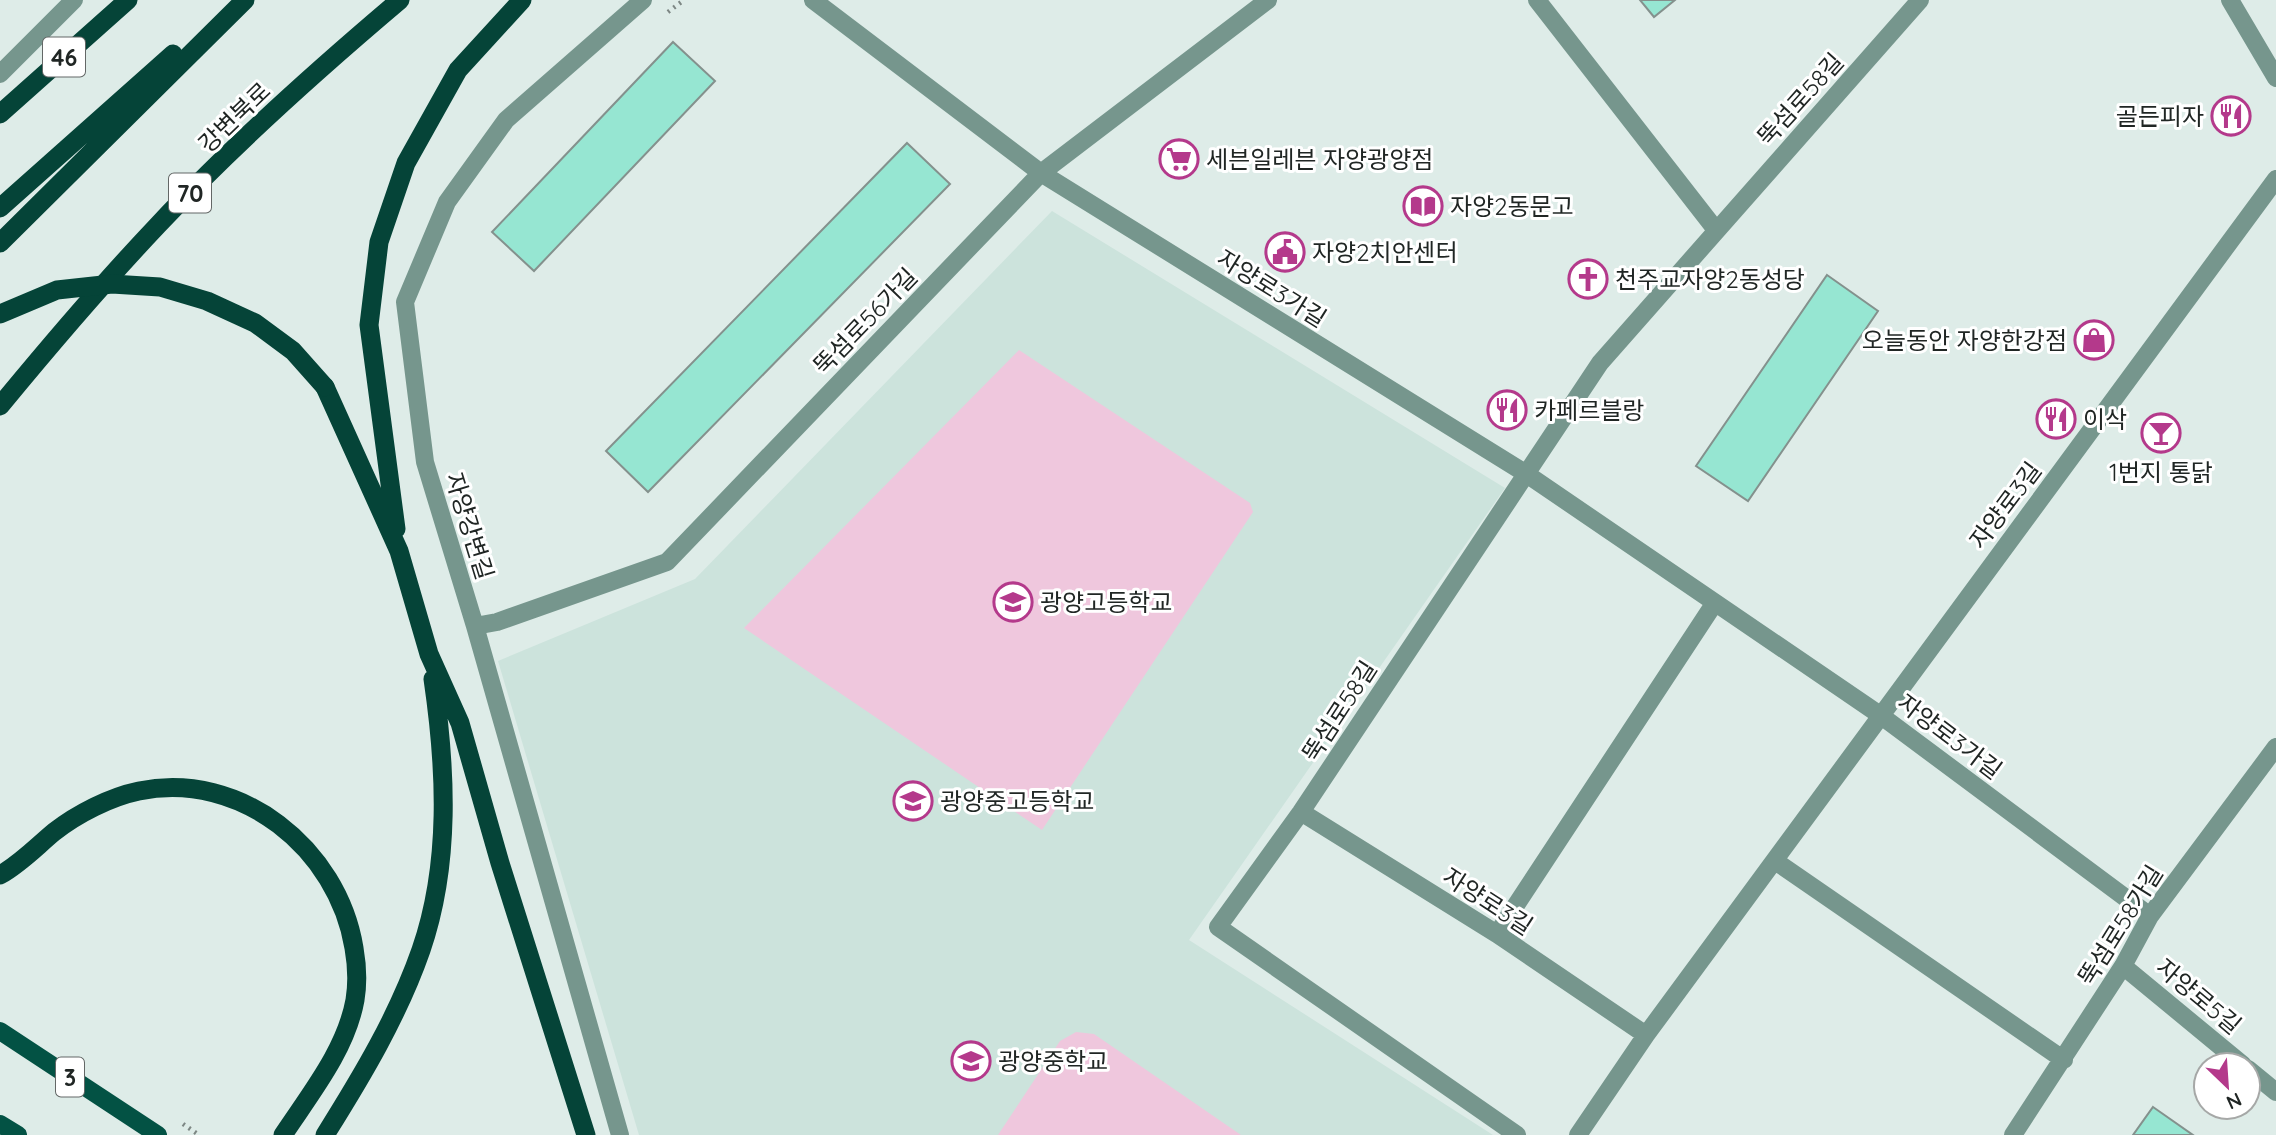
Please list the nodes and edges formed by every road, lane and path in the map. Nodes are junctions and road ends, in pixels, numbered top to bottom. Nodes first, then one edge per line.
1 (74, 0) edge
2 (128, 0) edge
3 (234, 0) edge
4 (244, 0) edge
5 (400, 0) edge
6 (522, 0) edge
7 (643, 0) edge
8 (684, 0) edge
9 (813, 0) edge
10 (1268, 0) edge
11 (1537, 0) edge
12 (1920, 0) edge
13 (2230, 0) edge
14 (662, 17) dead end
15 (0, 74) edge
16 (2276, 78) edge
17 (0, 114) edge
18 (1041, 173) junction
19 (2276, 180) edge
20 (0, 208) edge
21 (1716, 230) junction
22 (0, 243) edge
23 (0, 314) edge
24 (0, 406) edge
25 (1525, 473) junction
26 (399, 551) junction
27 (1714, 604) junction
28 (475, 626) junction
29 (429, 654) junction
30 (1880, 715) junction
31 (2276, 747) edge
32 (1301, 812) junction
33 (1775, 861) junction
34 (0, 875) edge
35 (2150, 916) junction
36 (1497, 934) junction
37 (2123, 966) junction
38 (0, 1031) edge
39 (1646, 1035) junction
40 (2227, 1051) edge
41 (2064, 1060) junction
42 (2262, 1080) edge
43 (2276, 1092) edge
44 (0, 1125) edge
45 (18, 1135) edge
46 (158, 1135) edge
47 (283, 1135) edge
48 (325, 1135) edge
49 (586, 1135) edge
50 (620, 1135) edge
51 (1517, 1135) edge
52 (1578, 1135) edge
53 (2013, 1135) edge

1 - 15 street
2 - 17 highway, 46
3 - 20 highway
4 - 22 highway
5 - 24 highway, 강변북로 / 70
6 - 26 highway
7 - 28 street, 자양강변길
8 - 14 path
9 - 18 street, 자양로3가길
10 - 18 street, 뚝섬로56가길
11 - 21 street
12 - 21 street, 뚝섬로58길
13 - 16 street
18 - 25 street, 자양로3가길
18 - 28 street, 뚝섬로56가길
19 - 30 street, 자양로3길
21 - 25 street, 뚝섬로58길
23 - 26 highway, bridge
25 - 27 street, 자양로3가길
25 - 32 street, 뚝섬로58길
26 - 29 highway
27 - 30 street, 자양로3가길
27 - 36 street
28 - 50 street, 자양강변길
29 - 48 highway
29 - 49 highway
30 - 33 street, 자양로3길
30 - 35 street, 자양로3가길
31 - 35 street, 뚝섬로58가길
32 - 36 street, 자양로3길
32 - 51 street, 뚝섬로58길
33 - 39 street, 자양로3길
33 - 41 street
34 - 47 highway
35 - 37 street, 뚝섬로58가길
36 - 39 street, 자양로3길
37 - 40 street, 자양로5길
37 - 41 street, 뚝섬로58가길
38 - 46 main road, 3
39 - 52 street, 자양로3길
41 - 53 street, 뚝섬로58가길
42 - 43 street, 자양로5길
44 - 45 main road

